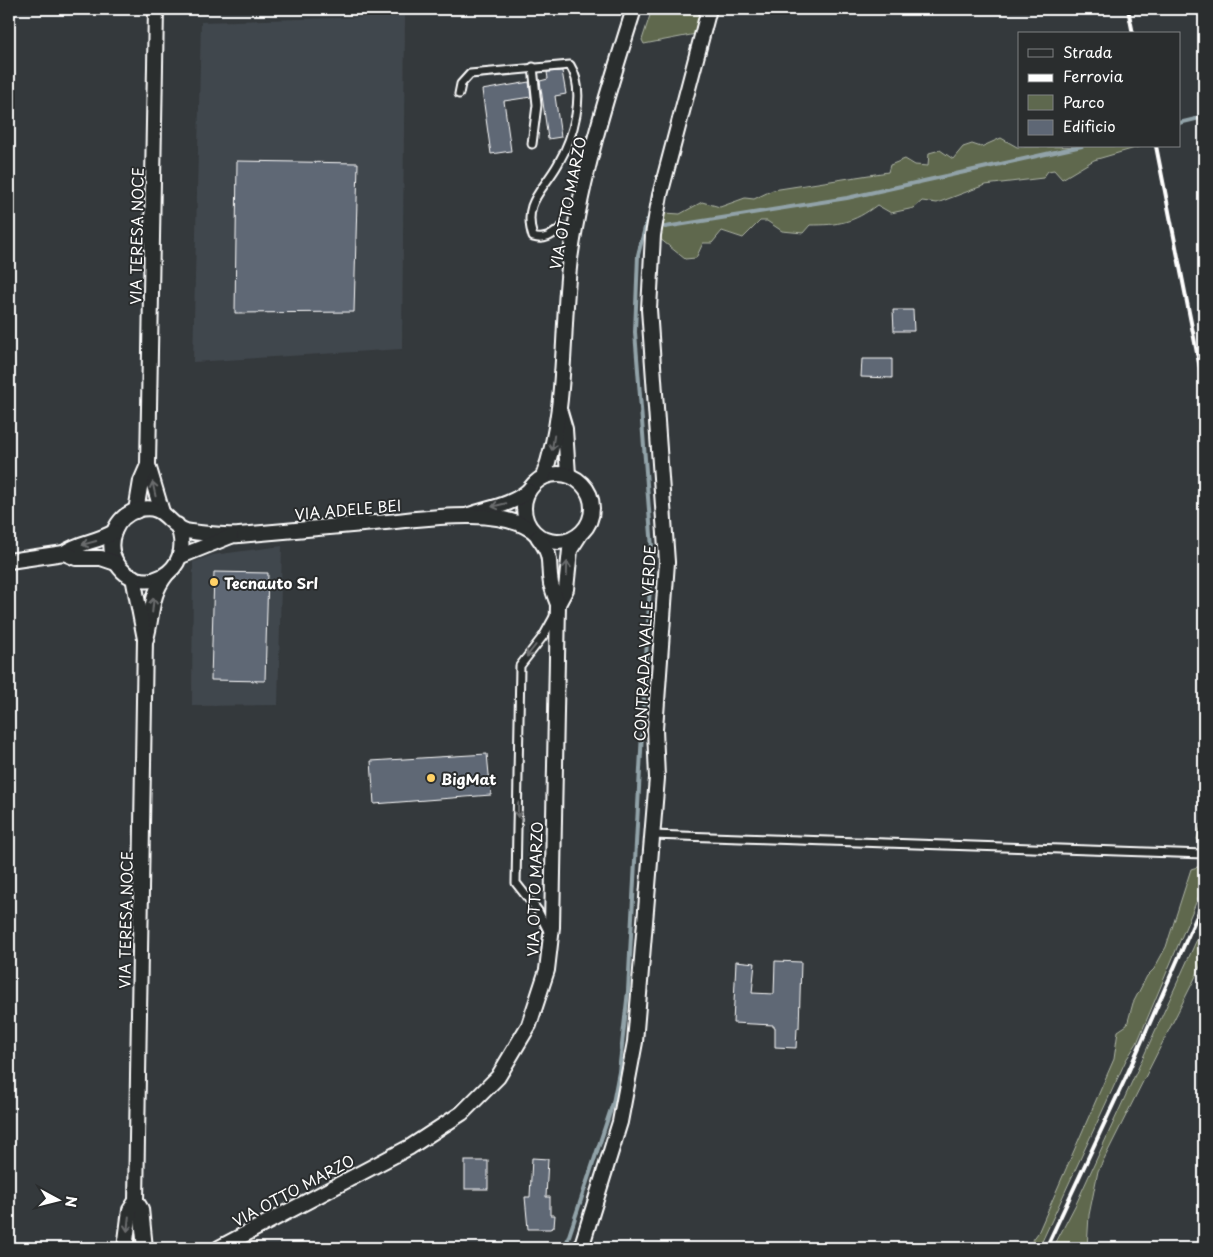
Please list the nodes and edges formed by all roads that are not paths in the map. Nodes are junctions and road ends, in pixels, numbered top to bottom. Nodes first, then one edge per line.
1 (156, 9) edge
2 (634, 9) edge
3 (709, 9) edge
4 (533, 67) junction
5 (459, 94) dead end
6 (532, 144) dead end
7 (576, 228) junction
8 (560, 409) junction
9 (148, 465) junction
10 (568, 475) junction
11 (543, 477) junction
12 (528, 490) junction
13 (136, 511) junction
14 (162, 512) junction
15 (468, 516) junction
16 (177, 525) junction
17 (114, 532) junction
18 (534, 533) junction
19 (232, 535) junction
20 (579, 536) junction
21 (64, 553) junction
22 (180, 556) junction
23 (9, 561) edge
24 (116, 563) junction
25 (167, 574) junction
26 (133, 577) junction
27 (558, 607) junction
28 (146, 639) junction
29 (652, 834) junction
30 (1204, 854) edge
31 (551, 938) junction
32 (136, 1201) junction
33 (125, 1248) edge
34 (144, 1248) edge
35 (218, 1248) edge
36 (581, 1248) edge

1 - 9 street, VIA TERESA NOCE
2 - 7 street, VIA OTTO MARZO
3 - 29 street, CONTRADA VALLE VERDE
4 - 5 lane
4 - 6 lane
4 - 7 lane
7 - 8 street, VIA OTTO MARZO
8 - 10 street, VIA OTTO MARZO
8 -> 11 street, VIA OTTO MARZO
9 - 13 street, VIA TERESA NOCE
14 -> 9 street, VIA TERESA NOCE
10 - 11 street
10 - 20 street
11 - 12 street
12 -> 15 street
12 - 18 street
13 - 14 street
13 - 17 street
14 - 16 street
15 - 18 street
15 - 19 street, VIA ADELE BEI
16 - 19 street, VIA ADELE BEI
16 - 22 street
17 -> 21 street
17 - 24 street
18 - 20 street
18 - 27 street, VIA OTTO MARZO
19 - 22 street, VIA ADELE BEI
27 -> 20 street, VIA OTTO MARZO
21 - 23 street
21 - 24 street
22 - 25 street
24 - 26 street
25 - 26 street
28 -> 25 street, VIA TERESA NOCE
26 - 28 street, VIA TERESA NOCE
27 - 31 street, VIA OTTO MARZO
27 -> 31 lane
28 - 32 street, VIA TERESA NOCE
29 - 30 lane
29 - 36 street, CONTRADA VALLE VERDE
31 - 35 street, VIA OTTO MARZO
32 -> 33 street, VIA TERESA NOCE
32 - 34 street, VIA TERESA NOCE

